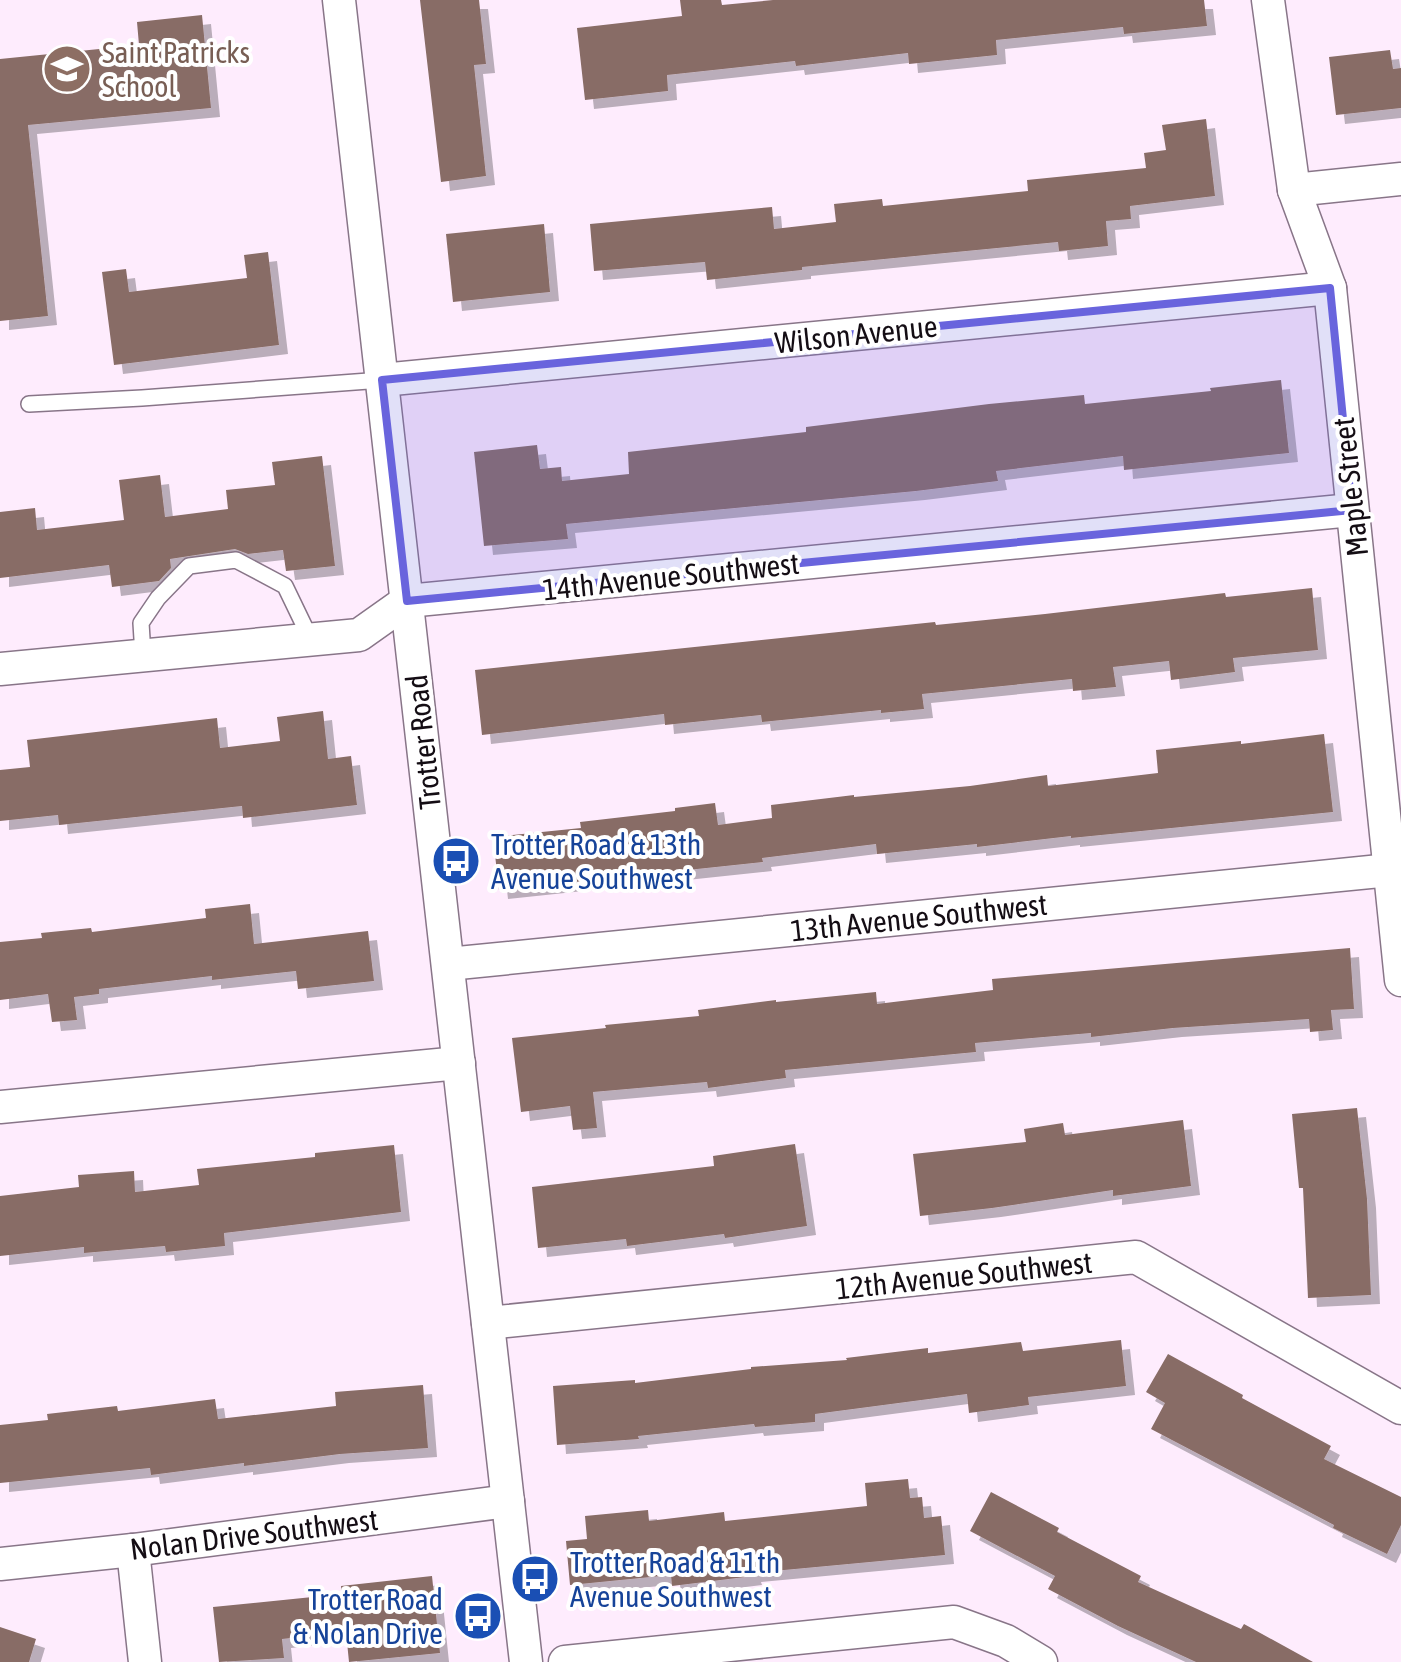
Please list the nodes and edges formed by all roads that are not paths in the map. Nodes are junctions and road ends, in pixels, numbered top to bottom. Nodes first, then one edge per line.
1 (339, 0) edge
2 (1268, 0) edge
3 (1401, 180) edge
4 (1294, 190) junction
5 (1330, 288) junction
6 (382, 380) junction
7 (29, 404) dead end
8 (1352, 510) junction
9 (407, 601) junction
10 (311, 640) junction
11 (143, 655) junction
12 (0, 669) edge
13 (1390, 870) junction
14 (448, 964) junction
15 (1401, 980) edge
16 (459, 1063) junction
17 (0, 1108) edge
18 (488, 1323) junction
19 (1401, 1408) edge
20 (508, 1501) junction
21 (133, 1550) junction
22 (0, 1564) edge
23 (145, 1662) edge
24 (526, 1662) edge
25 (564, 1662) edge
26 (1041, 1662) edge

1 - 6 street, Trotter Road
2 - 4 street, Maple Street
3 - 4 street
4 - 5 street, Maple Street
5 - 6 street, Wilson Avenue
5 - 8 street, Maple Street
6 - 7 lane
6 - 9 street, Trotter Road
8 - 9 street, 14th Avenue Southwest
8 - 13 street, Maple Street
9 - 10 street, 14th Avenue Southwest
9 - 14 street, Trotter Road
10 - 11 street, 14th Avenue Southwest
10 - 11 lane
11 - 12 street, 14th Avenue Southwest
13 - 14 street, 13th Avenue Southwest
13 - 15 street, Maple Street
14 - 16 street, Trotter Road
16 - 17 street
16 - 18 street, Trotter Road
18 - 19 street, 12th Avenue Southwest
18 - 20 street, Trotter Road
20 - 21 street, Nolan Drive Southwest
20 - 24 street, Trotter Road
21 - 22 street, Nolan Drive Southwest
21 - 23 street
25 - 26 street

